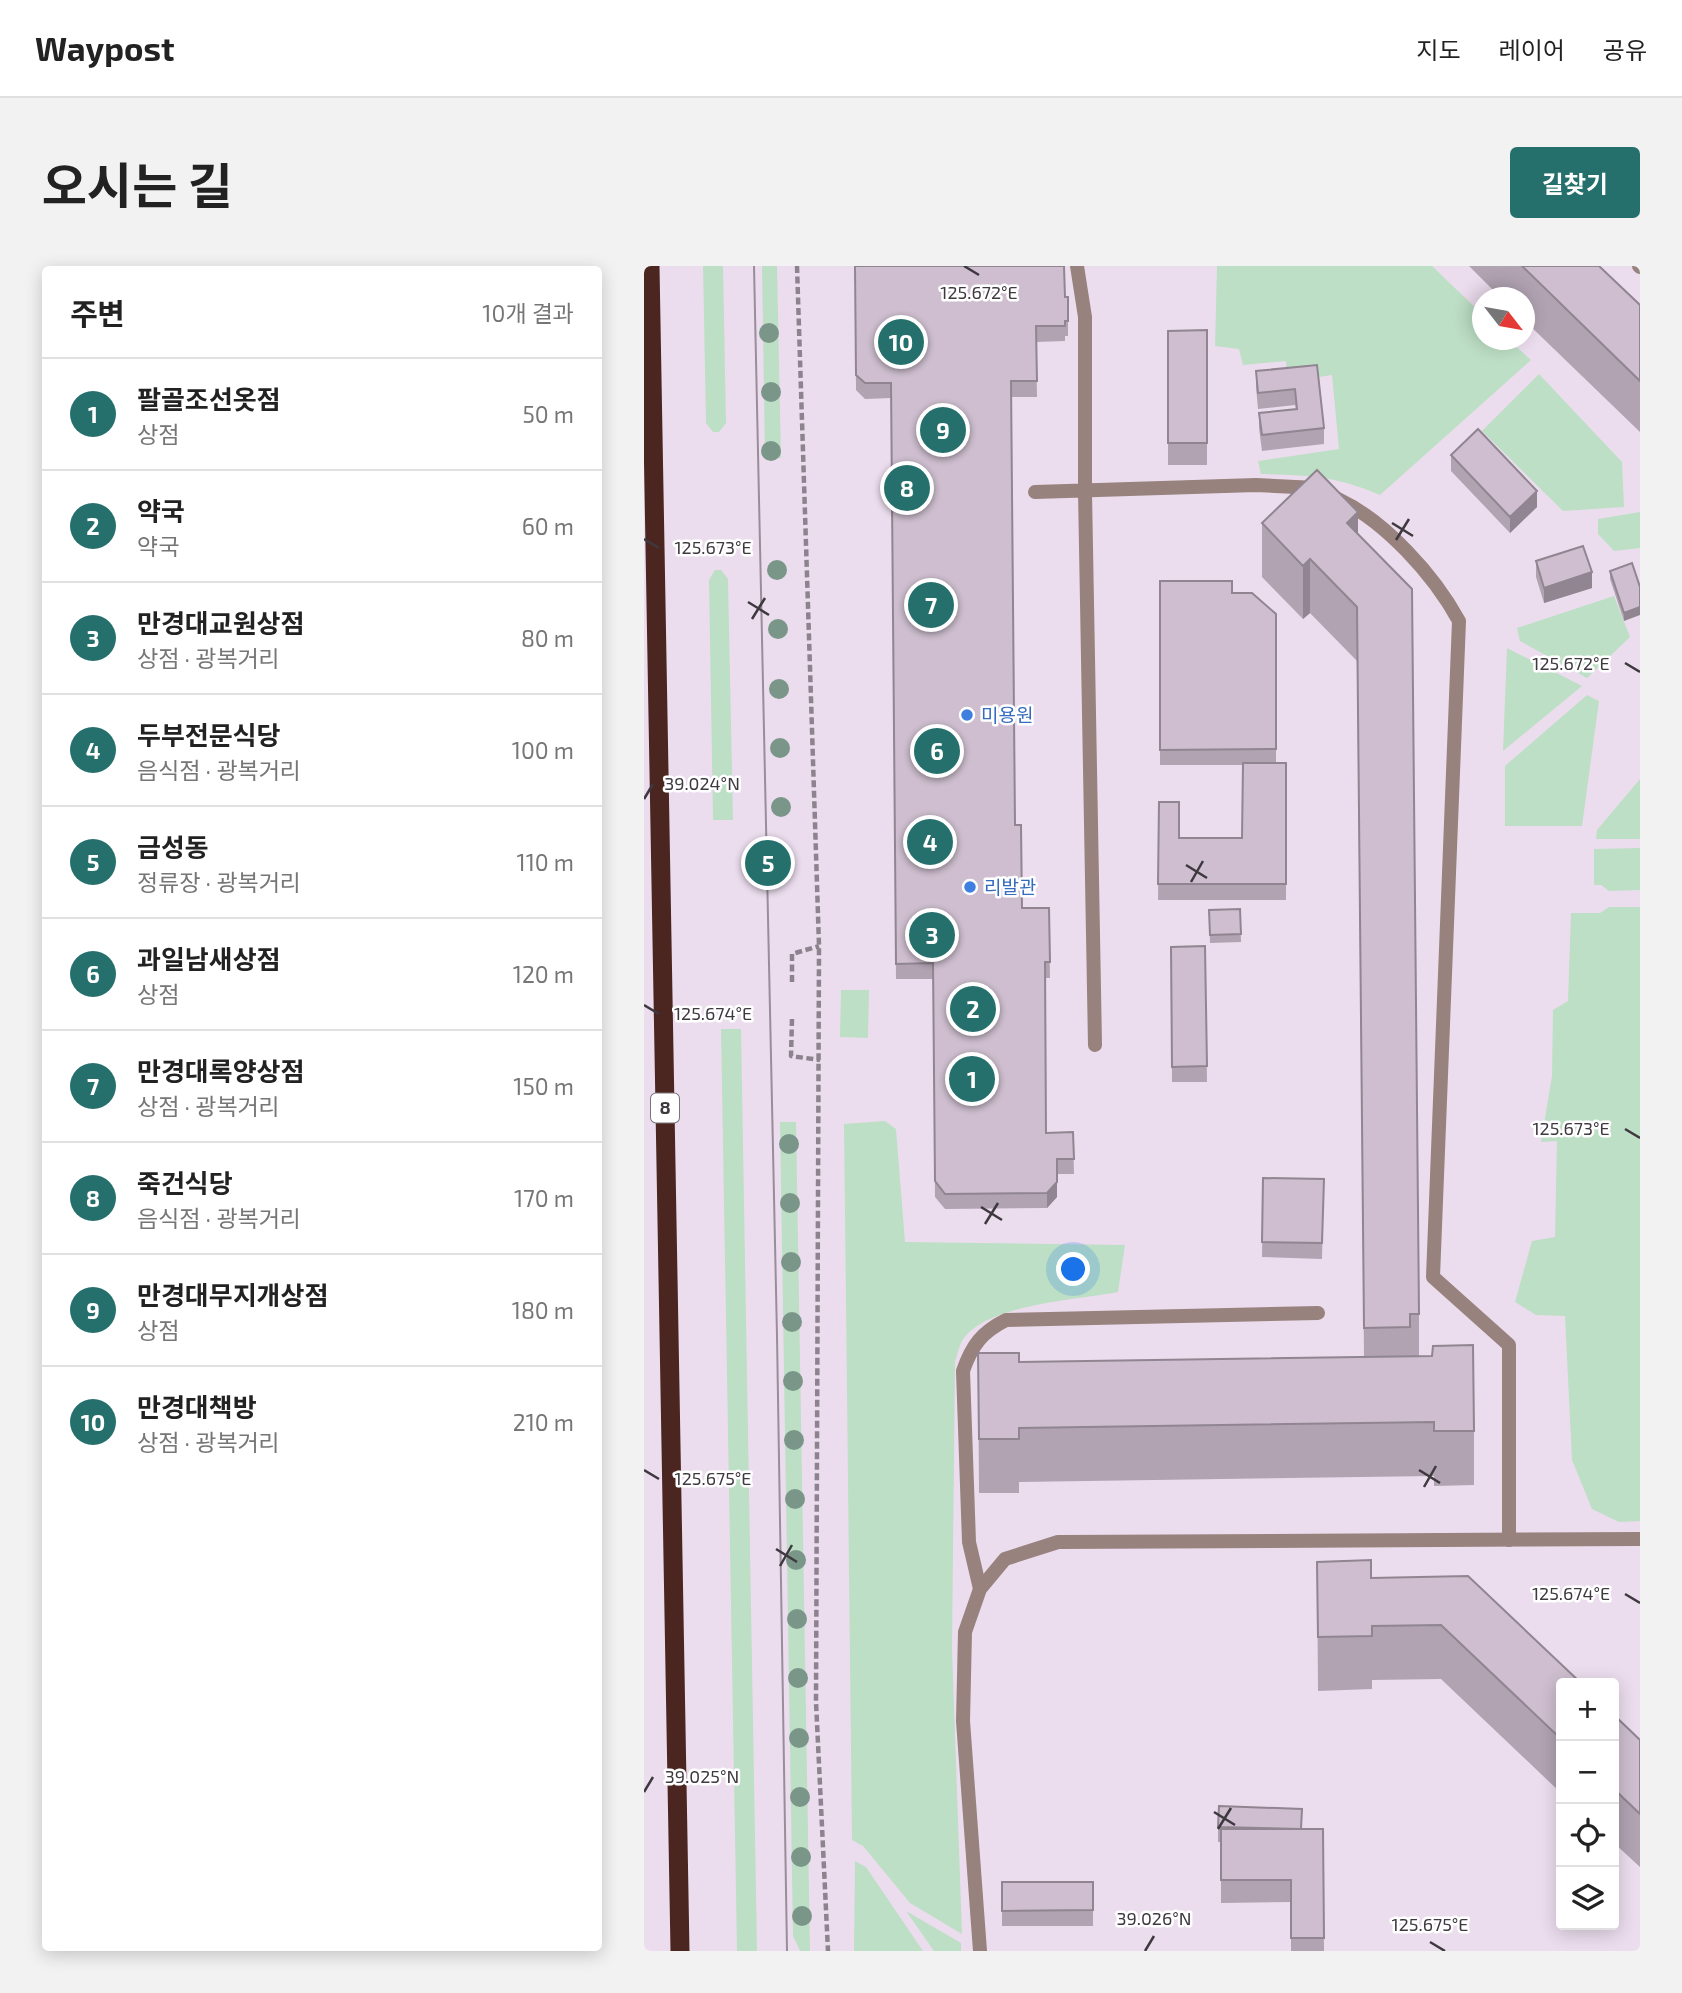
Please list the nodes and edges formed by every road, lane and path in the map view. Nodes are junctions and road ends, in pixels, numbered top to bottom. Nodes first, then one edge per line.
1 (650, 266) edge
2 (797, 266) edge
3 (1077, 266) edge
4 (1035, 492) dead end
5 (1085, 492) junction
6 (819, 946) junction
7 (792, 982) dead end
8 (792, 1019) dead end
9 (1096, 1045) dead end
10 (820, 1060) junction
11 (1318, 1313) dead end
12 (1640, 1539) edge
13 (1509, 1540) junction
14 (980, 1589) junction
15 (680, 1951) edge
16 (828, 1951) edge
17 (979, 1951) edge

1 - 15 highway, 8
2 - 6 path
3 - 5 street
4 - 5 street
5 - 9 street
5 - 13 street
6 - 7 path
6 - 10 path
8 - 10 path
10 - 16 path
11 - 14 street
12 - 13 street
13 - 14 street
14 - 17 street

